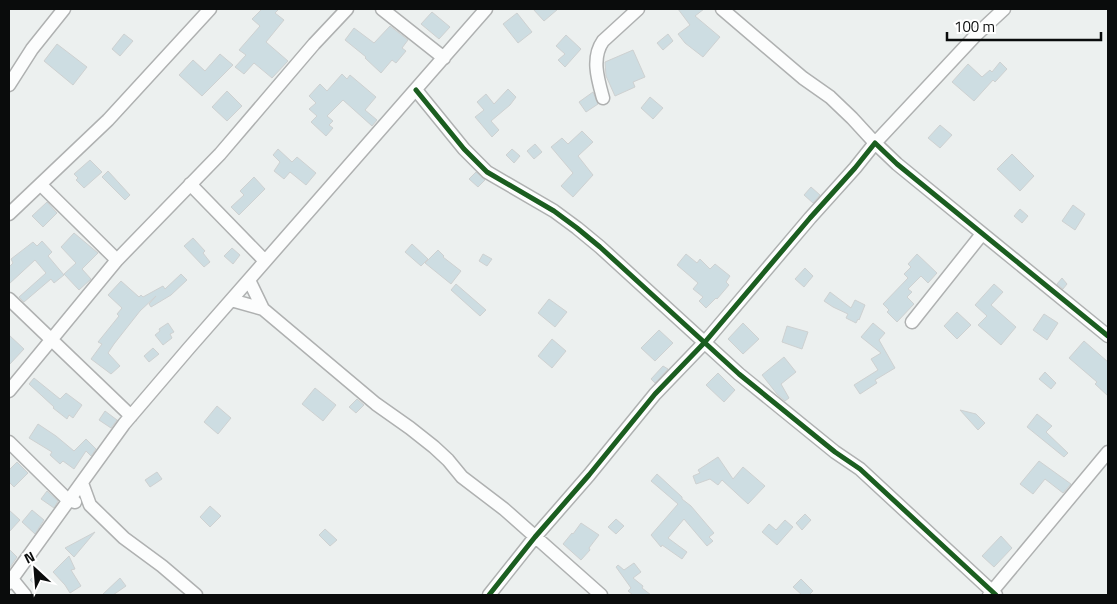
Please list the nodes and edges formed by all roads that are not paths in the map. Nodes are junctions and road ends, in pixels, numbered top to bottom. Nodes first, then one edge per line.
1 (64, 9) edge
2 (210, 9) edge
3 (347, 9) edge
4 (382, 9) edge
5 (486, 9) edge
6 (638, 9) edge
7 (722, 9) edge
8 (1004, 9) edge
9 (444, 58) junction
10 (9, 85) edge
11 (416, 90) junction
12 (603, 98) dead end
13 (875, 143) junction
14 (40, 184) junction
15 (190, 184) junction
16 (9, 214) edge
17 (982, 234) junction
18 (117, 260) junction
19 (265, 261) junction
20 (249, 280) junction
21 (9, 299) edge
22 (231, 300) junction
23 (263, 309) junction
24 (912, 322) dead end
25 (1108, 336) edge
26 (50, 340) junction
27 (706, 342) junction
28 (9, 391) edge
29 (131, 416) junction
30 (9, 442) edge
31 (1108, 452) edge
32 (82, 483) junction
33 (68, 500) junction
34 (90, 505) junction
35 (535, 537) junction
36 (11, 581) edge
37 (992, 594) edge
38 (25, 595) edge
39 (196, 595) edge
40 (489, 595) edge
41 (601, 595) edge

1 - 10 street
2 - 14 street
3 - 15 street
4 - 9 street
5 - 9 street
6 - 12 street
7 - 13 street
8 - 13 street
9 - 11 street
11 - 19 street
11 - 27 street
13 - 17 street
13 - 27 street
14 - 16 street
14 - 18 street
15 - 18 street
15 - 19 street
17 - 24 street
17 - 25 street
18 - 26 street
19 - 20 street
20 - 22 street
20 - 23 street
21 - 26 street
22 - 23 street
22 - 29 street
23 - 35 street
26 - 28 street
26 - 29 street
27 - 35 street
27 - 37 street
29 - 32 street
30 - 33 street
31 - 37 street
32 - 33 street
32 - 34 street
33 - 34 street
33 - 36 street
34 - 39 street
35 - 40 street
35 - 41 street
36 - 38 street

